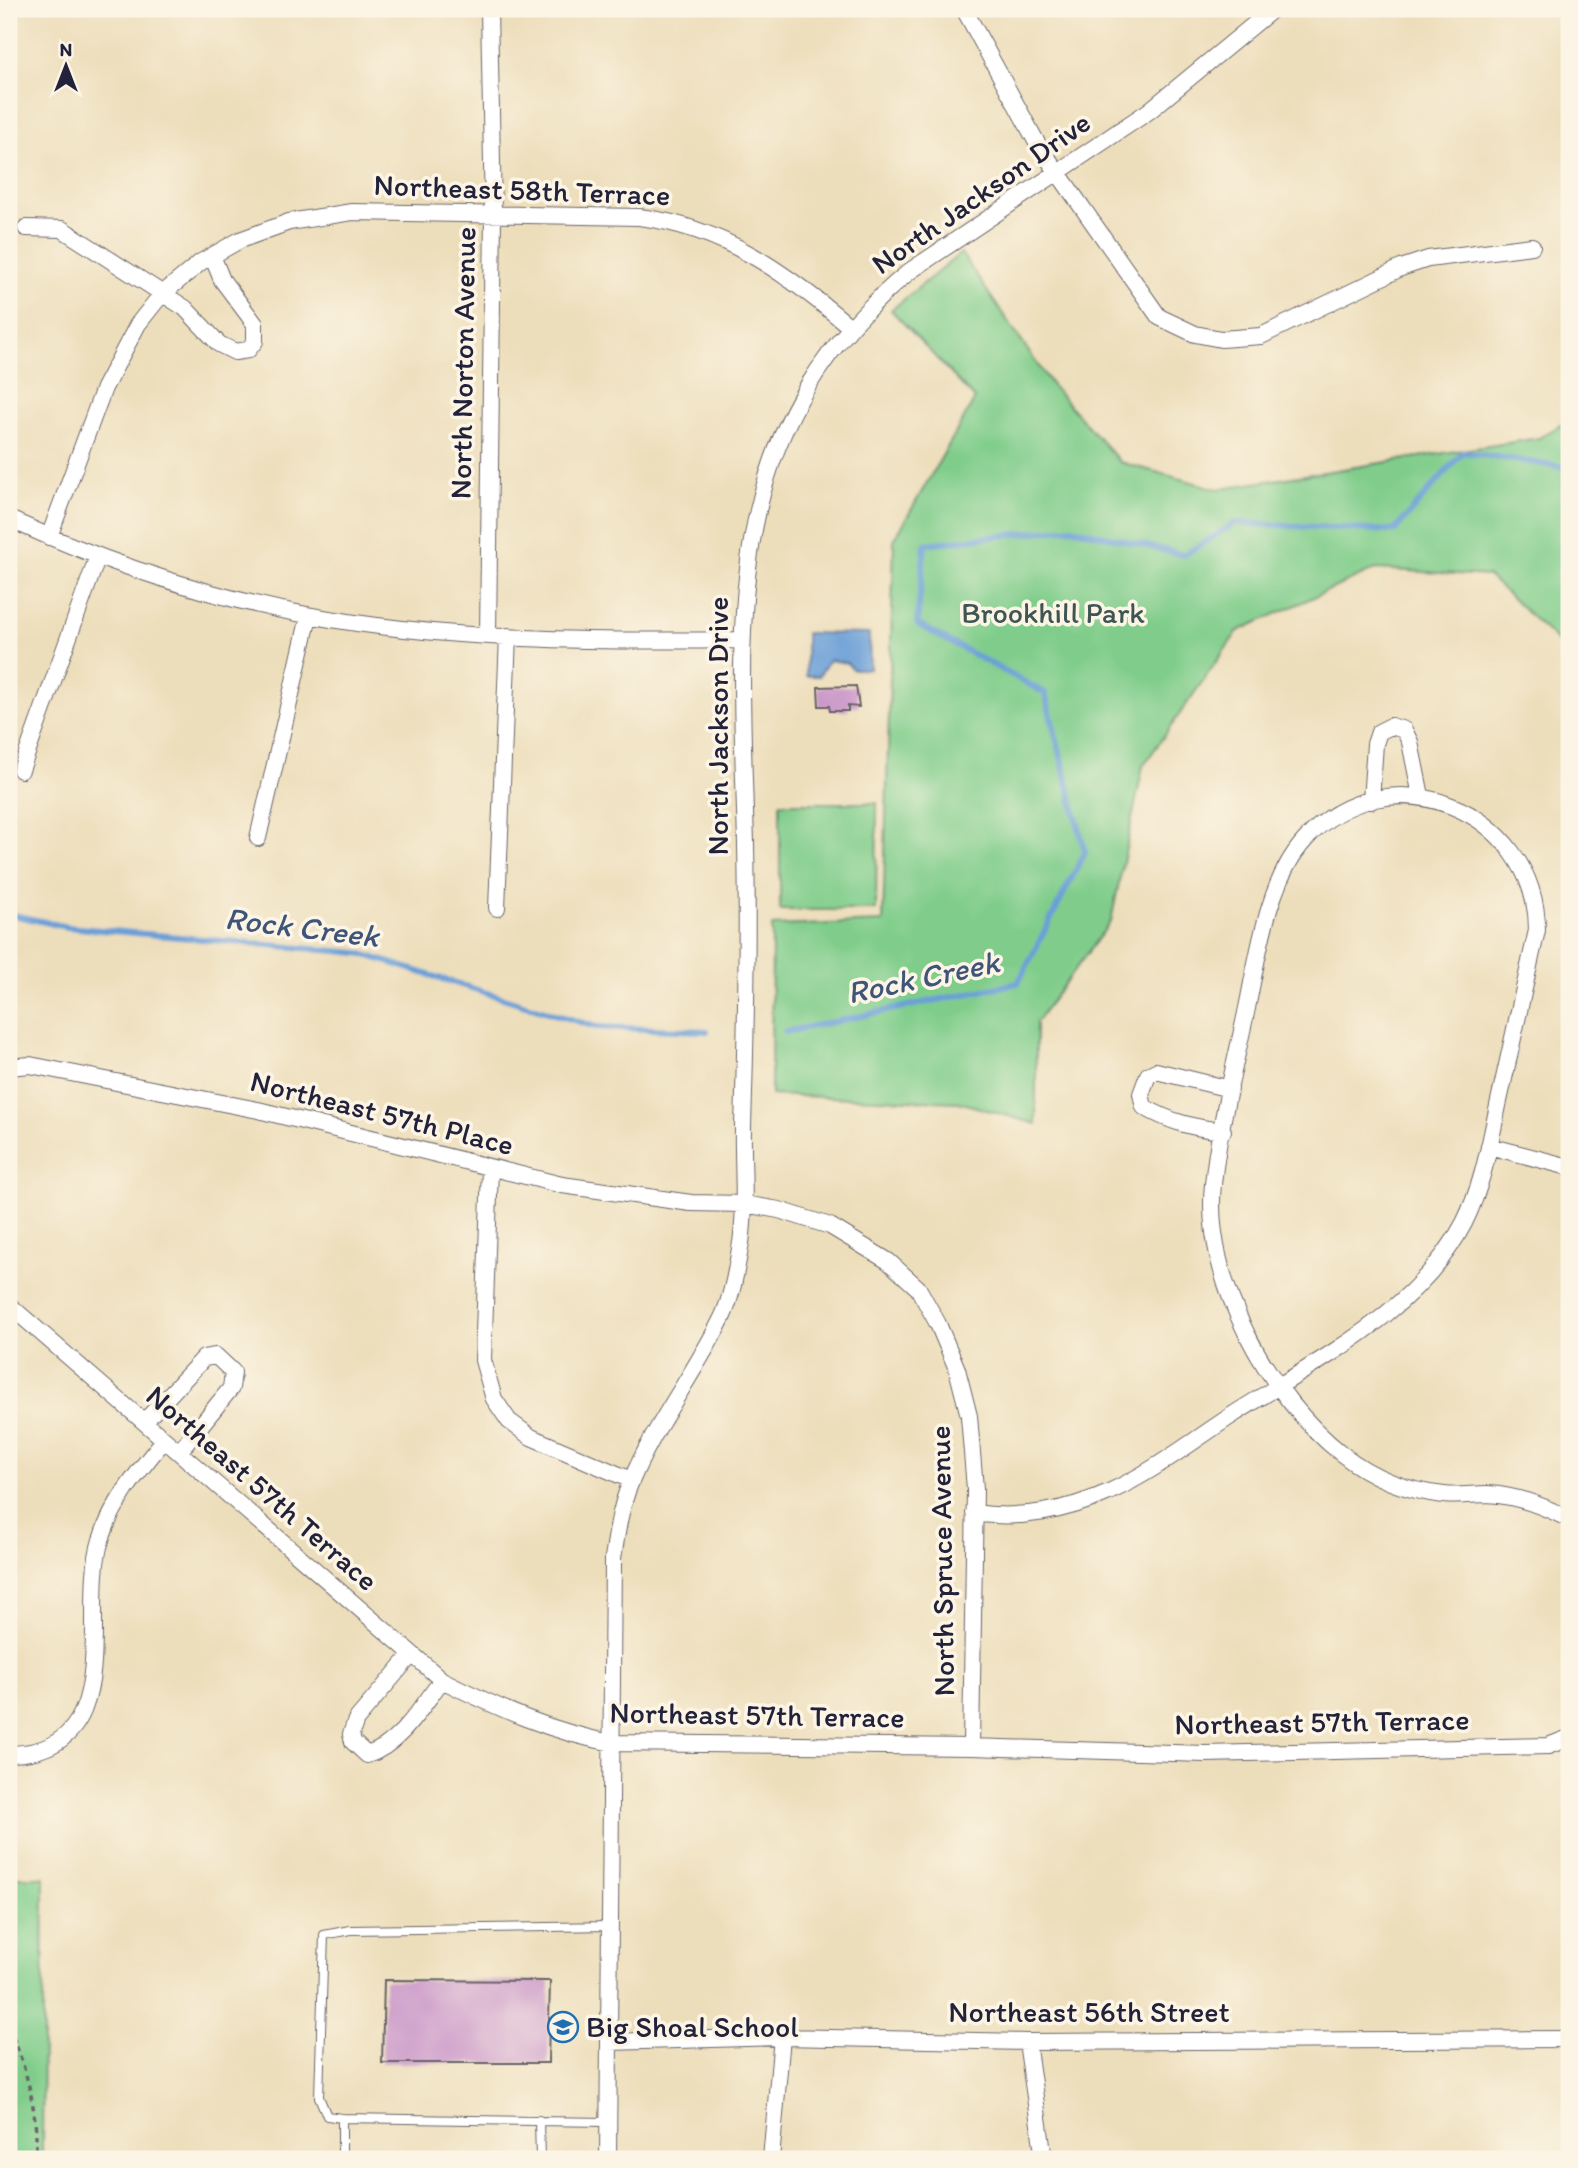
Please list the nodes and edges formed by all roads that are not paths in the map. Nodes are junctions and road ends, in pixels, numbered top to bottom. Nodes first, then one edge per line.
1 (489, 9) edge
2 (964, 9) edge
3 (1273, 9) edge
4 (1057, 172) junction
5 (492, 215) junction
6 (26, 228) dead end
7 (1532, 246) dead end
8 (213, 258) junction
9 (161, 295) junction
10 (849, 326) junction
11 (9, 519) edge
12 (49, 537) junction
13 (98, 556) junction
14 (309, 615) junction
15 (488, 635) junction
16 (508, 636) junction
17 (741, 640) junction
18 (21, 769) dead end
19 (1421, 796) junction
20 (1371, 801) junction
21 (258, 838) dead end
22 (496, 908) dead end
23 (9, 1067) edge
24 (1230, 1089) junction
25 (1223, 1131) junction
26 (1489, 1146) junction
27 (1569, 1167) edge
28 (489, 1168) junction
29 (744, 1204) junction
30 (9, 1305) edge
31 (1278, 1385) junction
32 (144, 1422) junction
33 (164, 1440) junction
34 (179, 1452) junction
35 (631, 1480) junction
36 (974, 1513) junction
37 (1569, 1519) edge
38 (412, 1654) junction
39 (442, 1680) junction
40 (1569, 1738) edge
41 (612, 1743) junction
42 (971, 1746) junction
43 (9, 1754) edge
44 (612, 1926) junction
45 (782, 2037) junction
46 (1569, 2039) edge
47 (609, 2042) junction
48 (1027, 2042) junction
49 (342, 2118) junction
50 (539, 2120) junction
51 (608, 2122) junction
52 (342, 2159) edge
53 (540, 2159) edge
54 (608, 2159) edge
55 (771, 2159) edge
56 (1044, 2159) edge

1 - 5 street, North Norton Avenue
2 - 4 street
3 - 4 street, North Jackson Drive
4 - 7 street
4 - 10 street, North Jackson Drive
5 - 8 street, Northeast 58th Terrace
5 - 10 street, Northeast 58th Terrace
5 - 15 street, North Norton Avenue
6 - 9 street
8 - 9 street, Northeast 58th Terrace
8 - 9 street
9 - 12 street, Northeast 58th Terrace
10 - 17 street, North Jackson Drive
11 - 12 street
12 - 13 street
13 - 14 street
13 - 18 street
14 - 15 street
14 - 21 street
15 - 16 street
16 - 17 street
16 - 22 street
17 - 29 street, North Jackson Drive
19 - 20 street
19 - 20 street
19 - 26 street
20 - 24 street
23 - 28 street, Northeast 57th Place
24 - 25 street
24 - 25 street
25 - 31 street
26 - 27 street
26 - 31 street
28 - 29 street, Northeast 57th Place
28 - 35 street
29 - 35 street, North Jackson Drive
29 - 36 street, North Spruce Avenue
30 - 32 street, Northeast 57th Terrace
31 - 36 street
31 - 37 street
32 - 33 street, Northeast 57th Terrace
32 - 34 street
33 - 34 street, Northeast 57th Terrace
33 - 43 street
34 - 38 street, Northeast 57th Terrace
35 - 41 street, North Jackson Drive
36 - 42 street, North Spruce Avenue
38 - 39 street, Northeast 57th Terrace
38 - 39 street
39 - 41 street, Northeast 57th Terrace
40 - 42 street, Northeast 57th Terrace
41 - 42 street, Northeast 57th Terrace
41 - 44 street, North Jackson Drive
44 - 47 street, North Jackson Drive
44 - 49 lane
45 - 47 street, Northeast 56th Street
45 - 48 street, Northeast 56th Street
45 - 55 street
46 - 48 street, Northeast 56th Street
47 - 51 street, North Jackson Drive
48 - 56 street
49 - 50 lane
49 - 52 lane
50 - 51 lane
50 - 53 lane
51 - 54 street, North Jackson Drive

